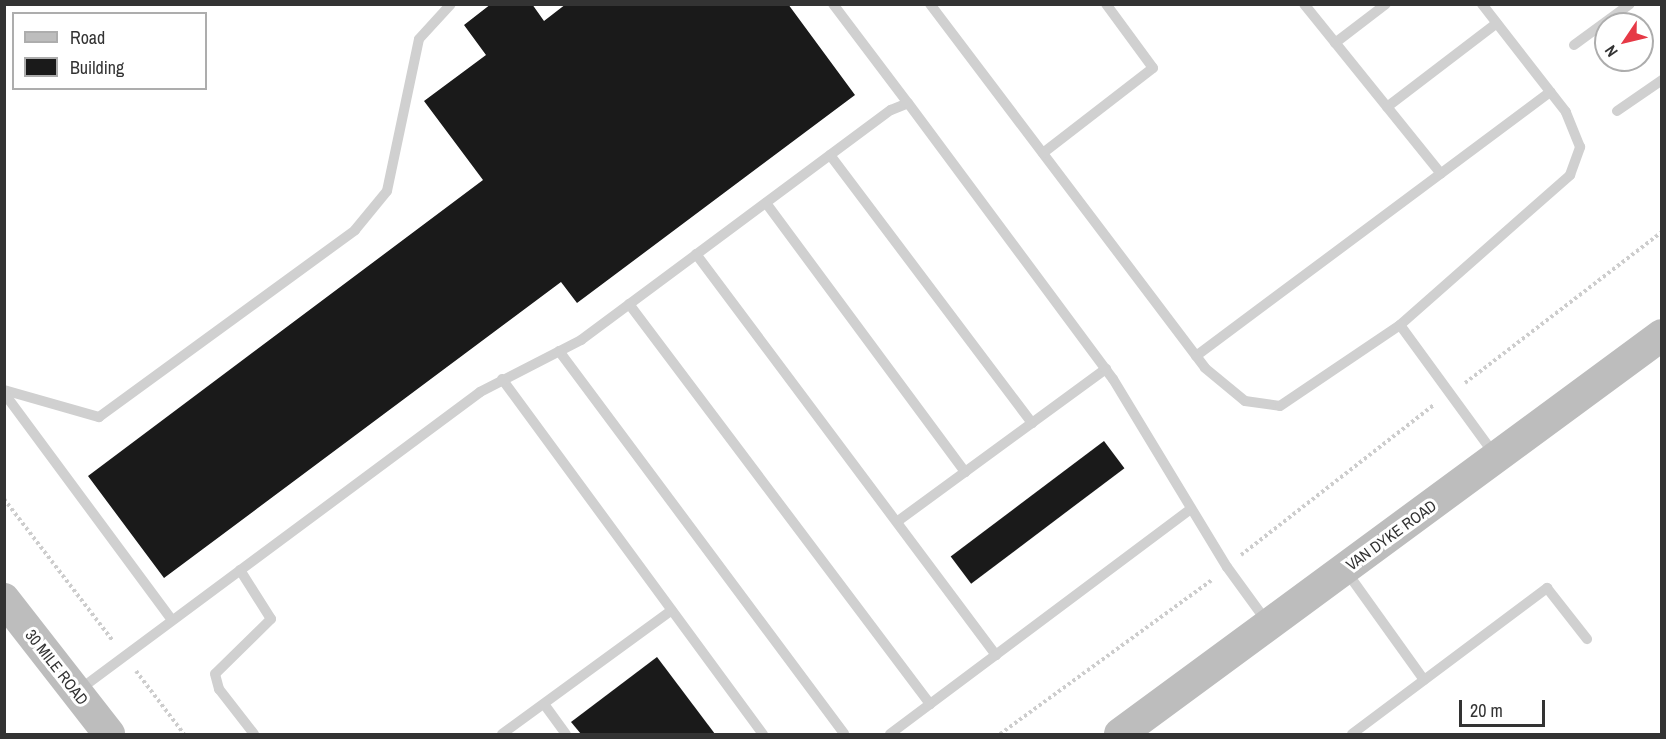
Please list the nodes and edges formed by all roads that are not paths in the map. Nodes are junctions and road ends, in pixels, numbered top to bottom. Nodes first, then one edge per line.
1 (451, 4) edge
2 (833, 4) edge
3 (1106, 4) edge
4 (1304, 4) edge
5 (1386, 4) edge
6 (1482, 4) edge
7 (1630, 4) edge
8 (933, 5) edge
9 (1497, 23) junction
10 (1335, 43) junction
11 (1574, 45) dead end
12 (1662, 80) edge
13 (1550, 92) junction
14 (908, 103) junction
15 (1387, 107) junction
16 (1617, 111) dead end
17 (1043, 153) junction
18 (830, 155) junction
19 (1441, 174) junction
20 (766, 203) junction
21 (696, 254) junction
22 (629, 303) junction
23 (1400, 325) junction
24 (1662, 335) edge
25 (560, 351) junction
26 (1196, 356) junction
27 (1106, 369) junction
28 (502, 380) junction
29 (4, 391) edge
30 (1032, 423) junction
31 (1496, 457) junction
32 (965, 472) junction
33 (1191, 509) junction
34 (898, 521) junction
35 (1345, 569) junction
36 (240, 570) junction
37 (4, 599) edge
38 (672, 610) junction
39 (172, 620) junction
40 (1268, 625) junction
41 (1587, 639) dead end
42 (996, 655) junction
43 (1424, 680) junction
44 (76, 692) junction
45 (544, 704) junction
46 (930, 704) junction
47 (110, 735) edge
48 (254, 735) edge
49 (502, 735) edge
50 (567, 735) edge
51 (764, 735) edge
52 (844, 735) edge
53 (890, 735) edge
54 (1120, 735) edge
55 (1352, 735) edge

1 - 29 lane
2 - 14 lane
3 - 17 lane
4 - 10 lane
5 - 10 lane
6 - 9 lane
7 - 11 lane
8 - 17 lane
9 - 13 lane
9 - 15 lane
10 - 15 lane
12 - 16 lane
13 - 19 lane
13 - 23 lane
14 - 18 lane
14 - 27 lane
15 - 19 lane
17 - 26 lane
18 - 20 lane
18 - 30 lane
19 - 26 lane
20 - 21 lane
20 - 32 lane
21 - 22 lane
21 - 34 lane
22 - 25 lane
22 - 46 lane
23 - 26 lane
23 - 31 lane
24 - 31 main road, VAN DYKE ROAD
25 - 28 lane
25 - 52 lane
27 - 30 lane
27 - 33 lane
28 - 36 lane
28 - 38 lane
29 - 39 lane
30 - 32 lane
31 - 35 main road, VAN DYKE ROAD
32 - 34 lane
33 - 40 lane
33 - 42 lane
34 - 42 lane
35 - 40 main road, VAN DYKE ROAD
35 - 43 lane
36 - 39 lane
36 - 48 lane
37 - 44 main road, 30 MILE ROAD
38 - 45 lane
38 - 51 lane
39 - 44 lane
40 - 54 main road, VAN DYKE ROAD
41 - 43 lane
42 - 46 lane
43 - 55 lane
44 - 47 main road, 30 MILE ROAD
45 - 49 lane
45 - 50 lane
46 - 53 lane

